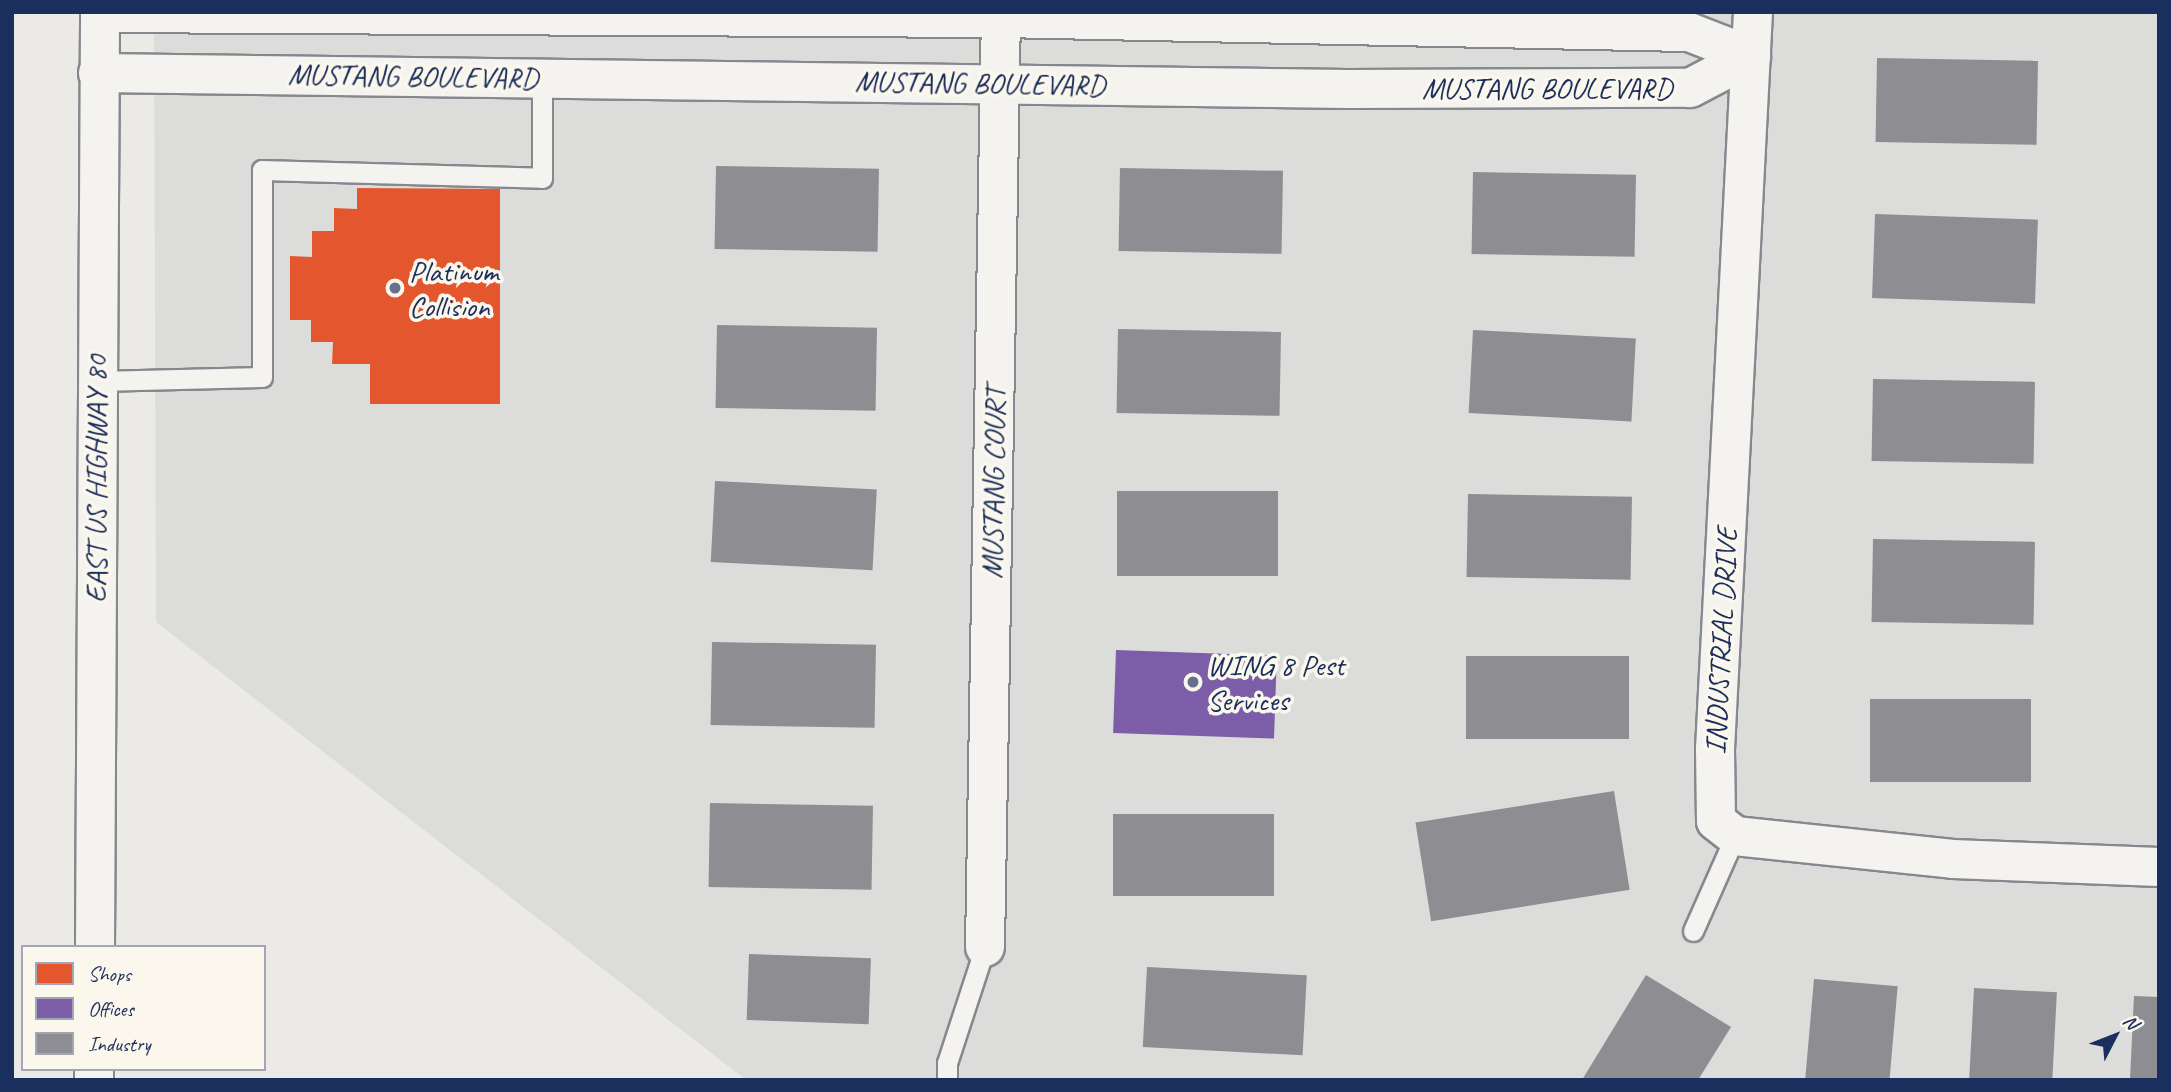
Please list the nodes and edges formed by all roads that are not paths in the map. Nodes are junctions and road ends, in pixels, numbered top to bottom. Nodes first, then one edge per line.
1 (100, 12) edge
2 (1753, 12) edge
3 (492, 14) edge
4 (1001, 15) edge
5 (1329, 19) edge
6 (1752, 56) junction
7 (98, 73) junction
8 (542, 78) junction
9 (1000, 83) junction
10 (97, 381) junction
11 (1735, 836) junction
12 (2159, 867) edge
13 (1693, 931) dead end
14 (94, 945) edge
15 (985, 947) joint
16 (947, 1080) edge

1 - 3 street, MUSTANG BOULEVARD
1 - 7 street, EAST US HIGHWAY 80
2 - 6 street, INDUSTRIAL DRIVE
3 - 4 street, MUSTANG BOULEVARD
4 - 5 street, MUSTANG BOULEVARD
4 - 9 street, MUSTANG COURT
5 - 6 street, MUSTANG BOULEVARD
6 - 9 street, MUSTANG BOULEVARD
6 - 11 street, INDUSTRIAL DRIVE
7 - 8 street, MUSTANG BOULEVARD
7 - 10 street, EAST US HIGHWAY 80
8 - 9 street, MUSTANG BOULEVARD
8 - 10 lane
9 - 15 street, MUSTANG COURT
10 - 14 street, EAST US HIGHWAY 80
11 - 12 street
11 - 13 lane
15 - 16 lane

